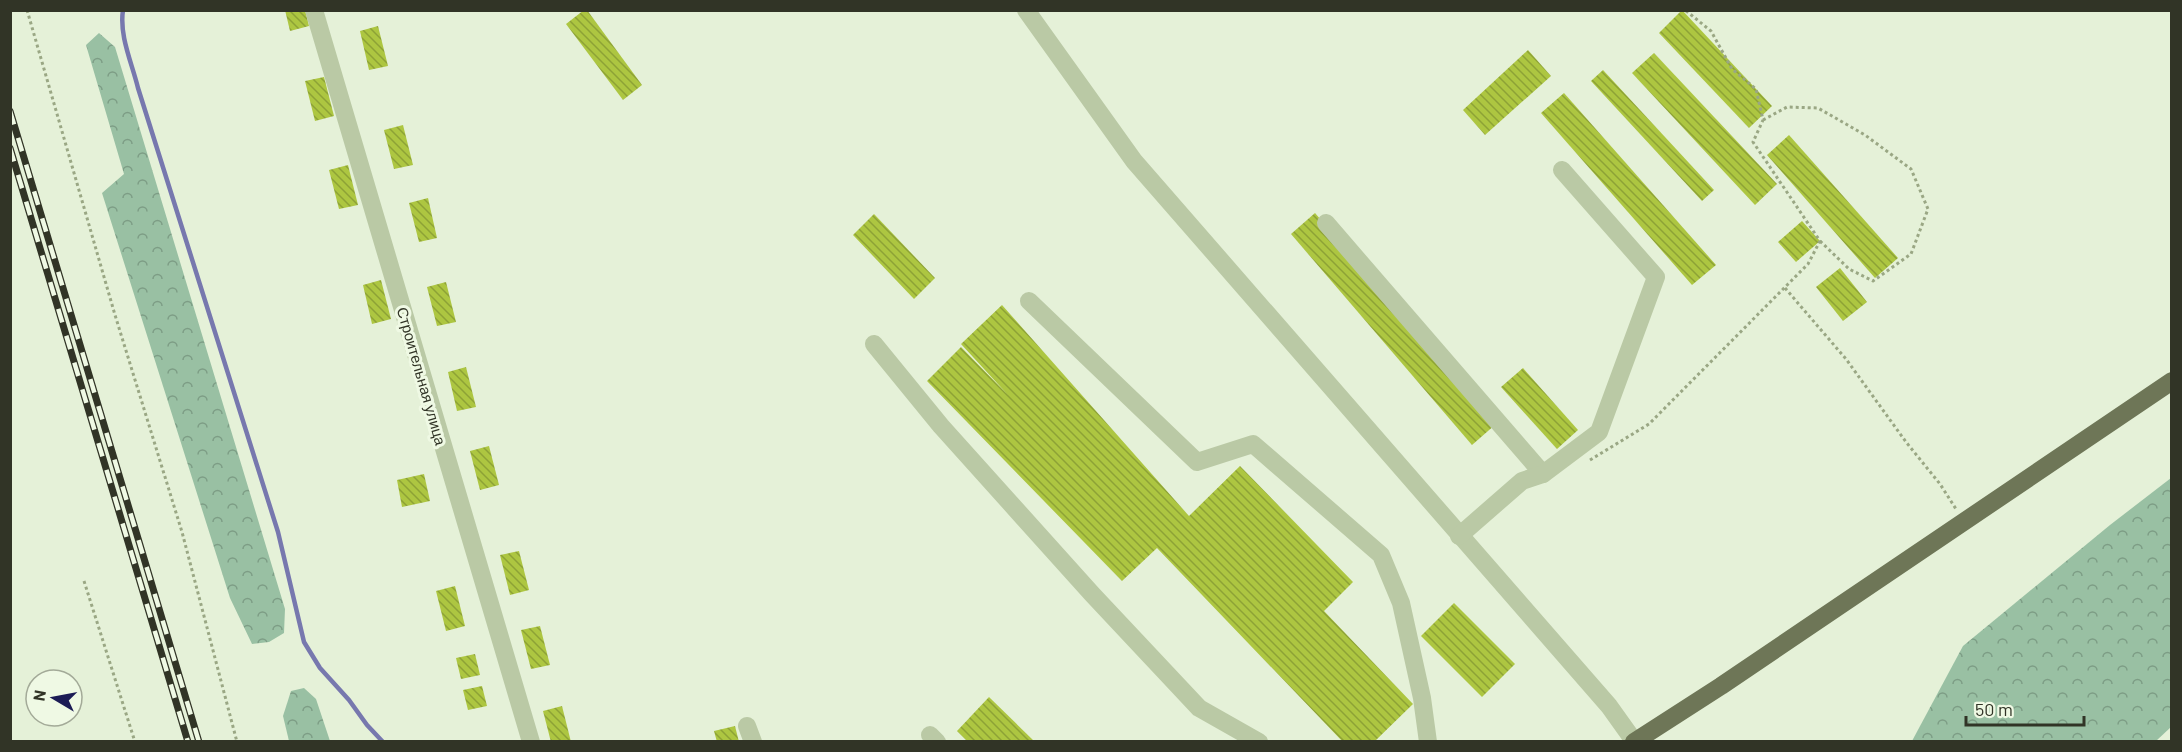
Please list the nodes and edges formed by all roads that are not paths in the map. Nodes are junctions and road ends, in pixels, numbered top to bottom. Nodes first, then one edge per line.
1 (314, 10) edge
2 (1026, 10) edge
3 (1562, 170) dead end
4 (1326, 223) dead end
5 (1029, 301) dead end
6 (874, 344) dead end
7 (2172, 381) edge
8 (1543, 474) junction
9 (1459, 536) junction
10 (531, 741) edge
11 (1259, 741) edge
12 (1428, 741) edge
13 (1634, 741) edge

1 - 10 street, Строительная улица
2 - 9 street
3 - 8 street
4 - 8 street
5 - 12 street
6 - 11 street
7 - 13 main road
8 - 9 street
9 - 13 street

